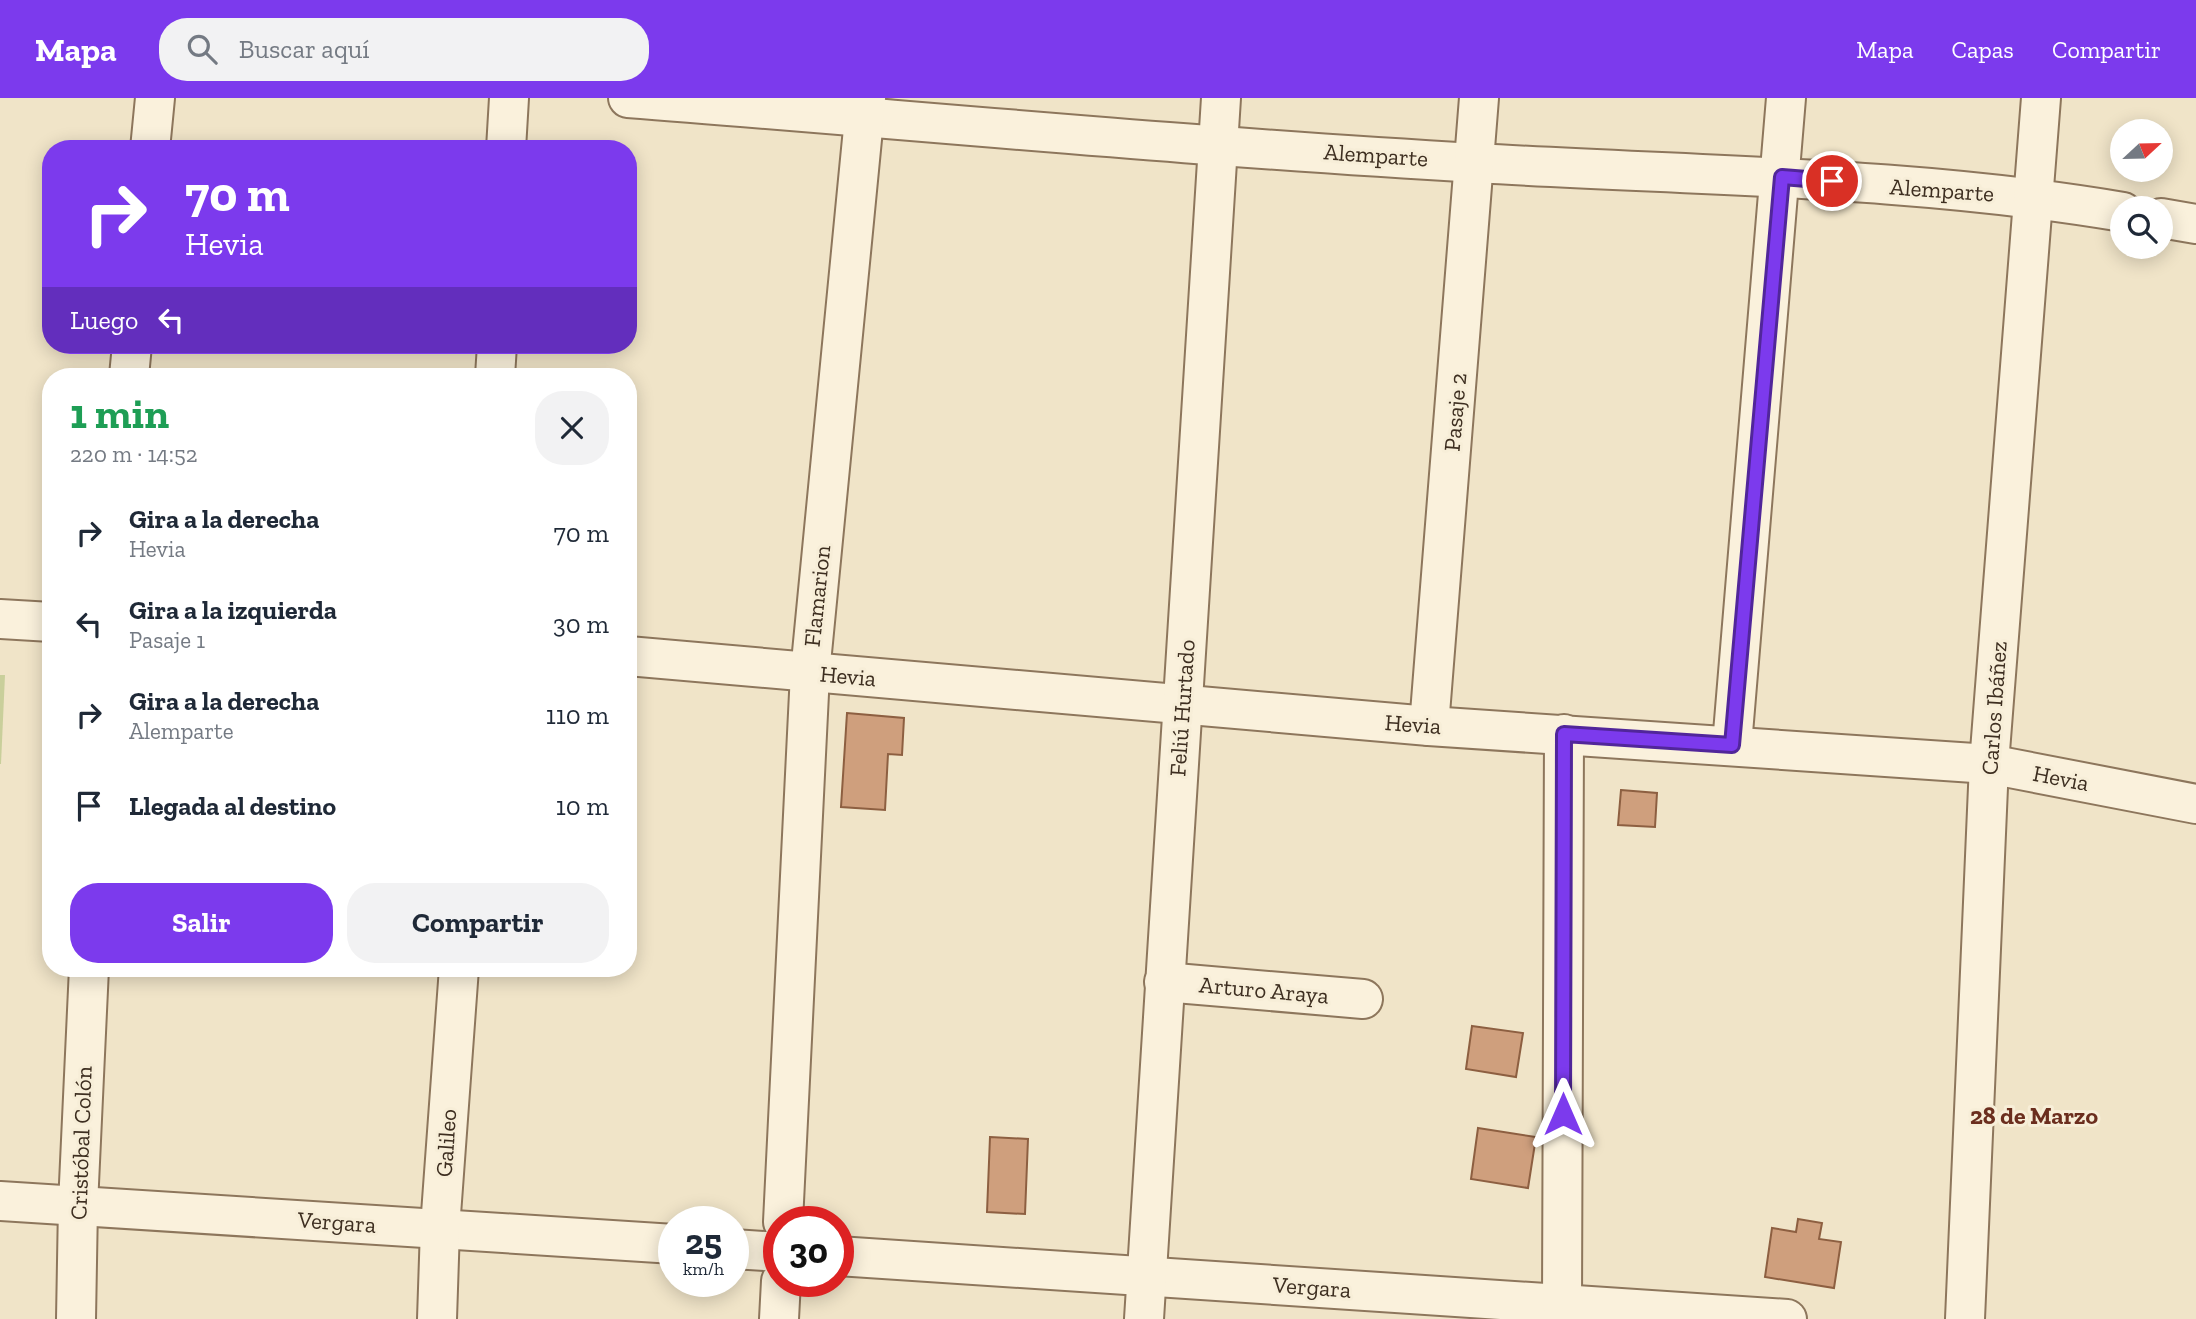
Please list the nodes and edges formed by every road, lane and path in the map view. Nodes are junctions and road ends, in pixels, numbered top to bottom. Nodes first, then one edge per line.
1 (155, 98) edge
2 (509, 98) edge
3 (628, 98) edge
4 (1221, 98) edge
5 (1479, 98) edge
6 (1786, 98) edge
7 (2041, 98) edge
8 (866, 107) edge
9 (151, 140) edge
10 (507, 140) edge
11 (1218, 143) junction
12 (1475, 163) junction
13 (1782, 177) junction
14 (2034, 197) junction
15 (2110, 210) edge
16 (2173, 220) edge
17 (2196, 224) edge
18 (0, 619) edge
19 (42, 621) edge
20 (637, 657) edge
21 (810, 673) junction
22 (1182, 705) junction
23 (1429, 726) junction
24 (1564, 734) junction
25 (1732, 745) junction
26 (1989, 765) junction
27 (2196, 804) edge
28 (89, 977) edge
29 (458, 977) edge
30 (1164, 982) junction
31 (1363, 999) dead end
32 (0, 1201) edge
33 (78, 1205) junction
34 (784, 1206) edge
35 (440, 1228) junction
36 (658, 1243) edge
37 (854, 1257) edge
38 (1145, 1276) junction
39 (780, 1297) edge
40 (1562, 1304) junction
41 (76, 1319) edge
42 (438, 1319) edge
43 (779, 1319) edge
44 (1144, 1319) edge
45 (1787, 1319) edge
46 (1965, 1319) edge

1 - 9 street
2 - 10 street
3 - 8 street, Alemparte
4 - 11 street, Feliú Hurtado
5 - 12 street, Pasaje 2
6 - 13 street
7 - 14 street, Carlos Ibáñez
8 - 11 street, Alemparte
8 - 21 street, Flamarion
11 - 12 street, Alemparte
11 - 22 street, Feliú Hurtado
12 - 13 street, Alemparte
12 - 23 street, Pasaje 2
13 - 14 street, Alemparte
13 - 25 street
14 - 15 street, Alemparte
14 - 26 street, Carlos Ibáñez
16 - 17 street
18 - 19 street
20 - 21 street, Hevia
21 - 22 street, Hevia
21 - 34 street, Flamarion
22 - 23 street, Hevia
22 - 30 street, Feliú Hurtado
23 - 24 street, Hevia
24 - 25 street, Hevia
24 - 40 street
25 - 26 street, Hevia
26 - 27 street, Hevia
26 - 46 street, Carlos Ibáñez
28 - 33 street, Cristóbal Colón
29 - 35 street, Galileo
30 - 31 street, Arturo Araya
30 - 38 street, Feliú Hurtado
32 - 33 street, Vergara
33 - 35 street, Vergara
33 - 41 street, Cristóbal Colón
35 - 36 street, Vergara
35 - 42 street, Galileo
37 - 38 street, Vergara
38 - 40 street, Vergara
38 - 44 street, Feliú Hurtado
39 - 43 street
40 - 45 street, Vergara

